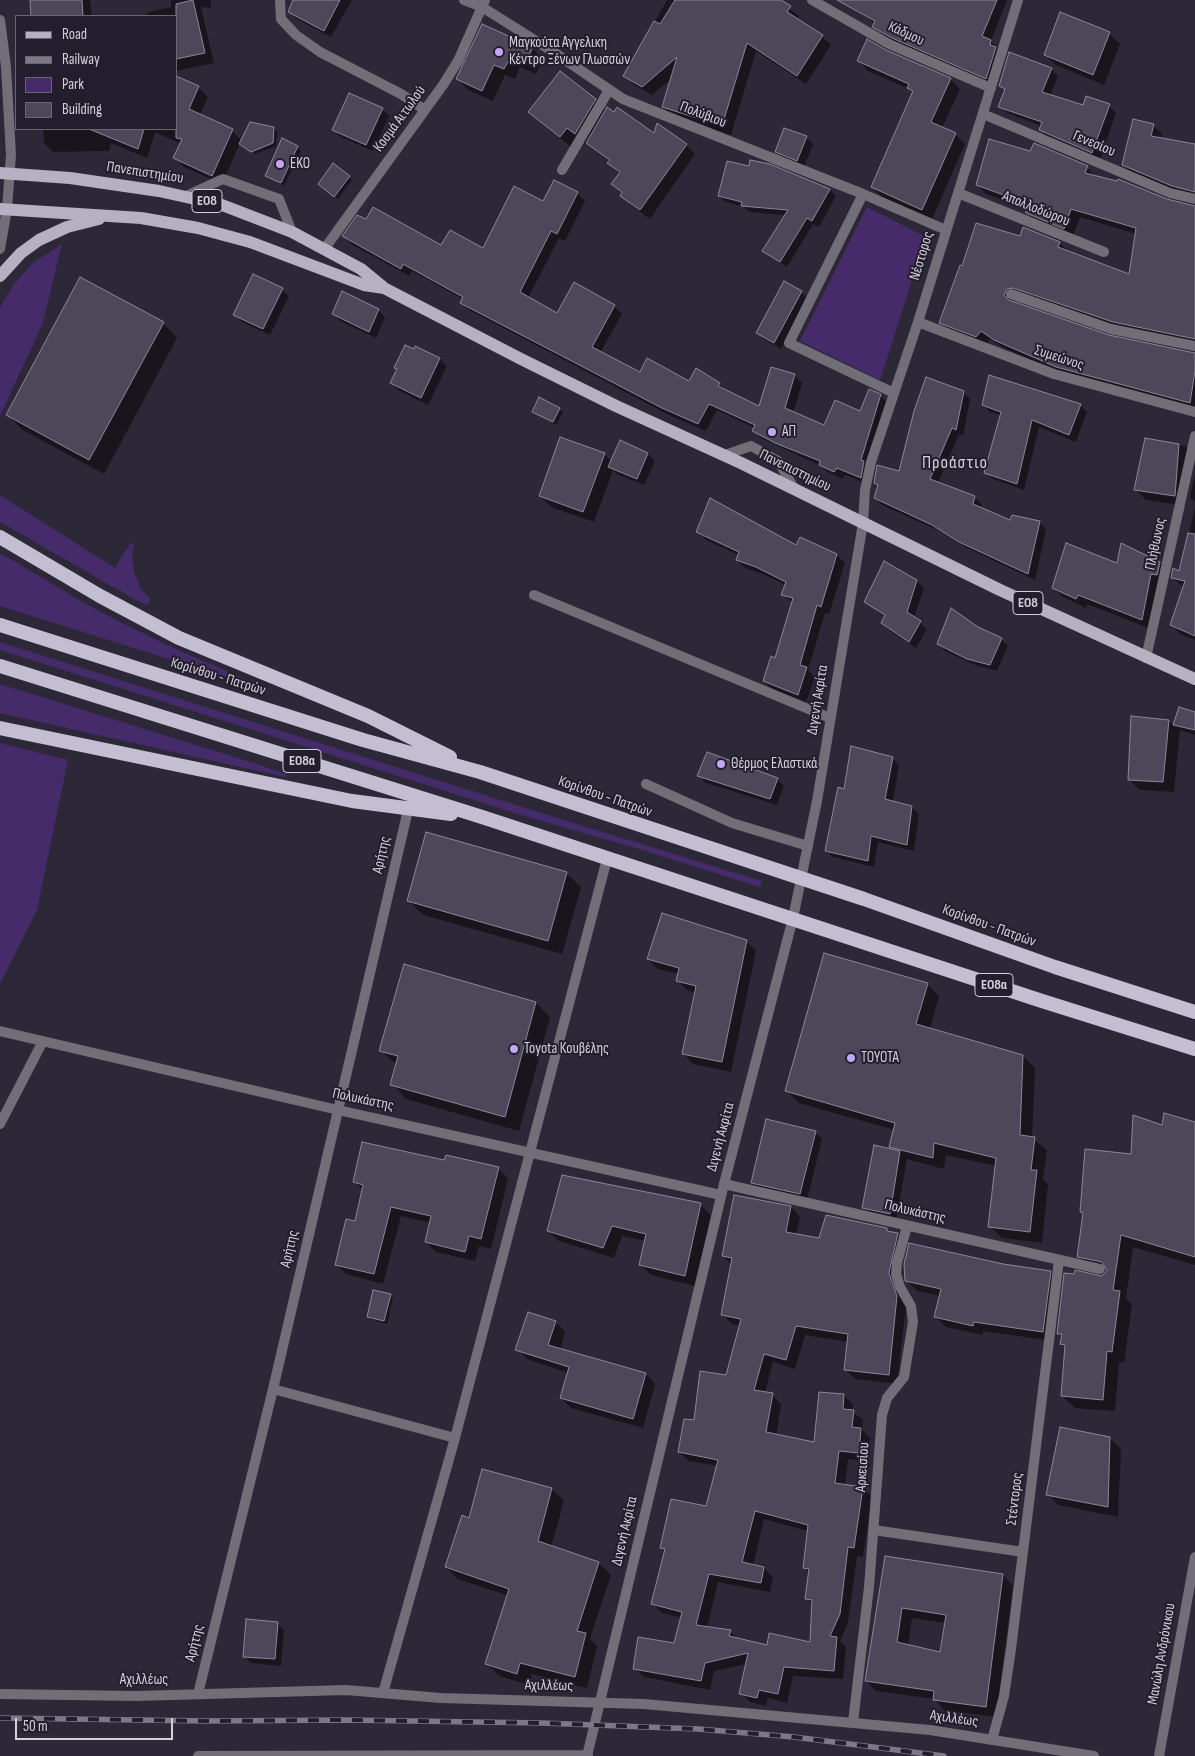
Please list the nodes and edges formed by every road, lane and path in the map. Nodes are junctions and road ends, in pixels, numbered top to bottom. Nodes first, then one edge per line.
1 (280, 0) edge
2 (464, 0) edge
3 (812, 0) edge
4 (1018, 0) edge
5 (484, 4) edge
6 (0, 20) edge
7 (991, 88) junction
8 (610, 90) junction
9 (425, 110) junction
10 (983, 114) junction
11 (562, 170) dead end
12 (5, 173) edge
13 (958, 193) junction
14 (863, 194) junction
15 (186, 196) junction
16 (1195, 199) edge
17 (3, 209) edge
18 (117, 216) junction
19 (946, 230) junction
20 (292, 232) junction
21 (325, 248) junction
22 (0, 249) edge
23 (1104, 252) dead end
24 (0, 276) edge
25 (384, 288) junction
26 (1011, 294) dead end
27 (918, 322) junction
28 (1195, 346) edge
29 (894, 393) junction
30 (1195, 412) edge
31 (1195, 436) edge
32 (725, 455) junction
33 (794, 488) junction
34 (863, 522) junction
35 (0, 537) edge
36 (534, 595) dead end
37 (0, 625) edge
38 (1146, 658) junction
39 (0, 666) edge
40 (1195, 679) edge
41 (830, 718) junction
42 (0, 728) edge
43 (480, 772) junction
44 (646, 784) dead end
45 (408, 810) junction
46 (482, 817) junction
47 (808, 846) junction
48 (607, 859) junction
49 (801, 879) junction
50 (793, 918) junction
51 (1195, 1012) edge
52 (0, 1030) edge
53 (43, 1041) junction
54 (1195, 1049) edge
55 (338, 1110) junction
56 (0, 1124) edge
57 (530, 1152) junction
58 (724, 1184) junction
59 (721, 1195) junction
60 (907, 1226) junction
61 (1059, 1260) junction
62 (1100, 1269) dead end
63 (273, 1389) junction
64 (455, 1438) junction
65 (874, 1530) junction
66 (1023, 1552) junction
67 (1195, 1557) edge
68 (383, 1693) junction
69 (0, 1694) edge
70 (198, 1694) junction
71 (600, 1702) junction
72 (852, 1722) junction
73 (992, 1740) junction
74 (375, 1755) edge
75 (588, 1755) edge
76 (198, 1756) edge
77 (1094, 1756) edge
78 (1158, 1756) edge

1 - 9 street
2 - 5 street, Πολύβιου
3 - 7 street, Κάδμου
4 - 7 street, Νέστορος
5 - 8 street, Πολύβιου
5 - 9 street, Κοσμά Αιτωλού
6 - 12 street
7 - 10 street, Νέστορος
8 - 11 street
8 - 14 street, Πολύβιου
9 - 21 street, Κοσμά Αιτωλού
10 - 13 street, Νέστορος
10 - 16 street, Γενεσίου
12 - 15 main road, Πανεπιστημίου / ΕΟ8
12 - 17 street
13 - 19 street, Νέστορος
13 - 23 street, Απολλοδώρου
14 - 19 street, Πολύβιου
14 - 29 street
15 - 20 main road, Πανεπιστημίου / ΕΟ8
15 - 20 street
17 - 18 main road, Πανεπιστημίου / ΕΟ8
17 - 22 street
18 - 24 main road
18 - 25 main road, Πανεπιστημίου / ΕΟ8
19 - 27 street, Νέστορος
20 - 21 main road, Πανεπιστημίου / ΕΟ8
21 - 25 main road, Πανεπιστημίου / ΕΟ8
25 - 32 main road, Πανεπιστημίου / ΕΟ8
26 - 28 street
27 - 29 street, Νέστορος
27 - 30 street, Συμεώνος
29 - 34 street, Νέστορος
31 - 38 street, Πλήθωνος
32 - 33 main road, Πανεπιστημίου / ΕΟ8
32 - 33 street
33 - 34 main road, Πανεπιστημίου / ΕΟ8
34 - 38 main road, Πανεπιστημίου / ΕΟ8
34 - 41 street, Διγενή Ακρίτα
35 - 43 highway
36 - 41 street
37 - 43 highway, Κορίνθου - Πατρών / ΕΟ8α
38 - 40 main road, Πανεπιστημίου / ΕΟ8
39 - 46 highway, ΕΟ8α
41 - 47 street, Διγενή Ακρίτα
42 - 45 highway
43 - 49 highway, Κορίνθου - Πατρών / ΕΟ8α
44 - 47 street
45 - 46 highway
45 - 55 street, Αρήτης
46 - 48 highway, ΕΟ8α
47 - 49 street, Διγενή Ακρίτα
48 - 50 highway, ΕΟ8α
48 - 57 street
49 - 50 street, Διγενή Ακρίτα
49 - 51 highway, Κορίνθου - Πατρών / ΕΟ8α
50 - 54 highway, ΕΟ8α
50 - 58 street, Διγενή Ακρίτα
52 - 53 street, Πολυκάστης
53 - 55 street, Πολυκάστης
53 - 56 street
55 - 57 street, Πολυκάστης
55 - 63 street, Αρήτης
57 - 59 street, Πολυκάστης
57 - 64 street
58 - 59 street, Διγενή Ακρίτα
58 - 60 street, Πολυκάστης
59 - 71 street, Διγενή Ακρίτα
60 - 61 street, Πολυκάστης
60 - 65 street, Αρκεισίου
61 - 62 street, Πολυκάστης
61 - 66 street, Στέντορος
63 - 64 street
63 - 70 street, Αρήτης
64 - 68 street
65 - 66 street
65 - 72 street, Αρκεισίου
66 - 73 street, Στέντορος
67 - 78 street, Μανώλη Ανδρόνικου
68 - 70 street, Αχιλλέως
68 - 71 street, Αχιλλέως
69 - 70 street, Αχιλλέως
71 - 72 street, Αχιλλέως
71 - 75 street, Διγενή Ακρίτα
72 - 73 street, Αχιλλέως
73 - 77 street, Αχιλλέως
74 - 75 street
74 - 76 street

